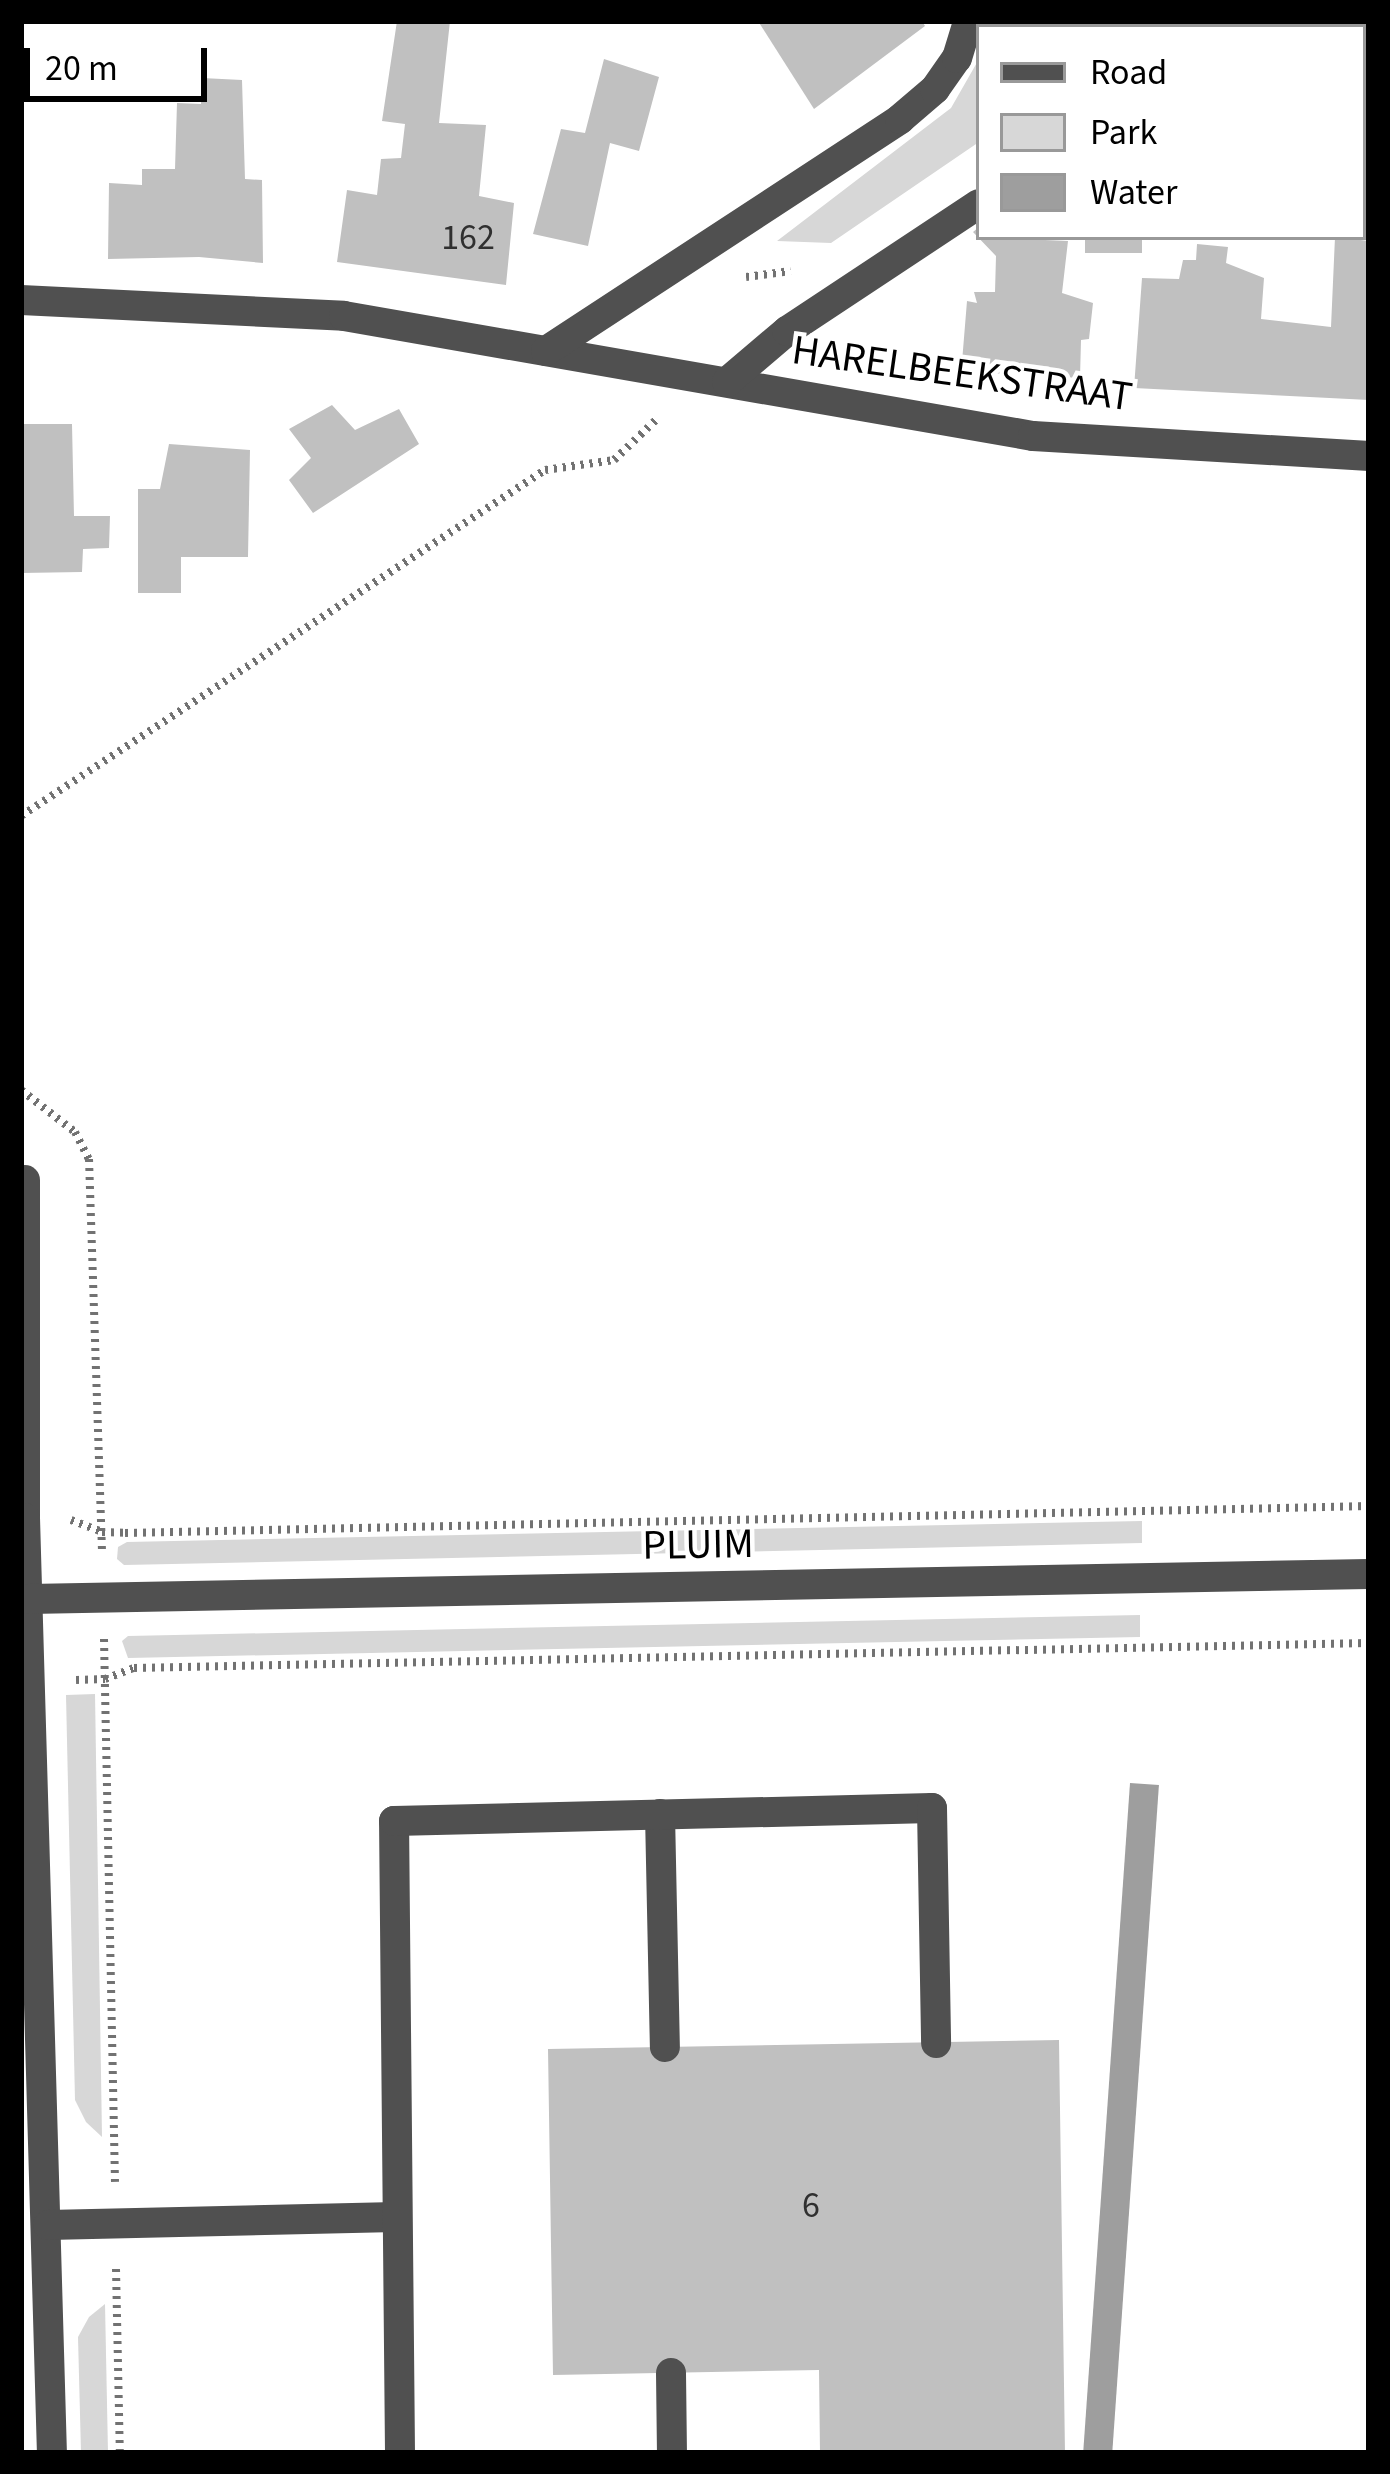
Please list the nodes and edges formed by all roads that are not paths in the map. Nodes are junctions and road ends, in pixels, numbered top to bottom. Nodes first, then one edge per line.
1 (968, 21) edge
2 (976, 206) edge
3 (21, 300) edge
4 (546, 351) junction
5 (727, 382) junction
6 (1369, 456) edge
7 (25, 1180) dead end
8 (1369, 1574) edge
9 (29, 1599) junction
10 (660, 1814) junction
11 (936, 2042) dead end
12 (665, 2047) dead end
13 (396, 2216) junction
14 (48, 2224) junction
15 (670, 2373) dead end
16 (402, 2450) edge
17 (52, 2453) edge
18 (672, 2453) edge

1 - 4 street
2 - 5 street
3 - 4 street, HARELBEEKSTRAAT
4 - 5 street, HARELBEEKSTRAAT
5 - 6 street, HARELBEEKSTRAAT
7 - 9 street
8 - 9 street, PLUIM
9 - 14 street
10 - 11 street
10 - 12 street
10 - 13 street
13 - 14 street
13 - 16 street
14 - 17 street
15 - 18 street

